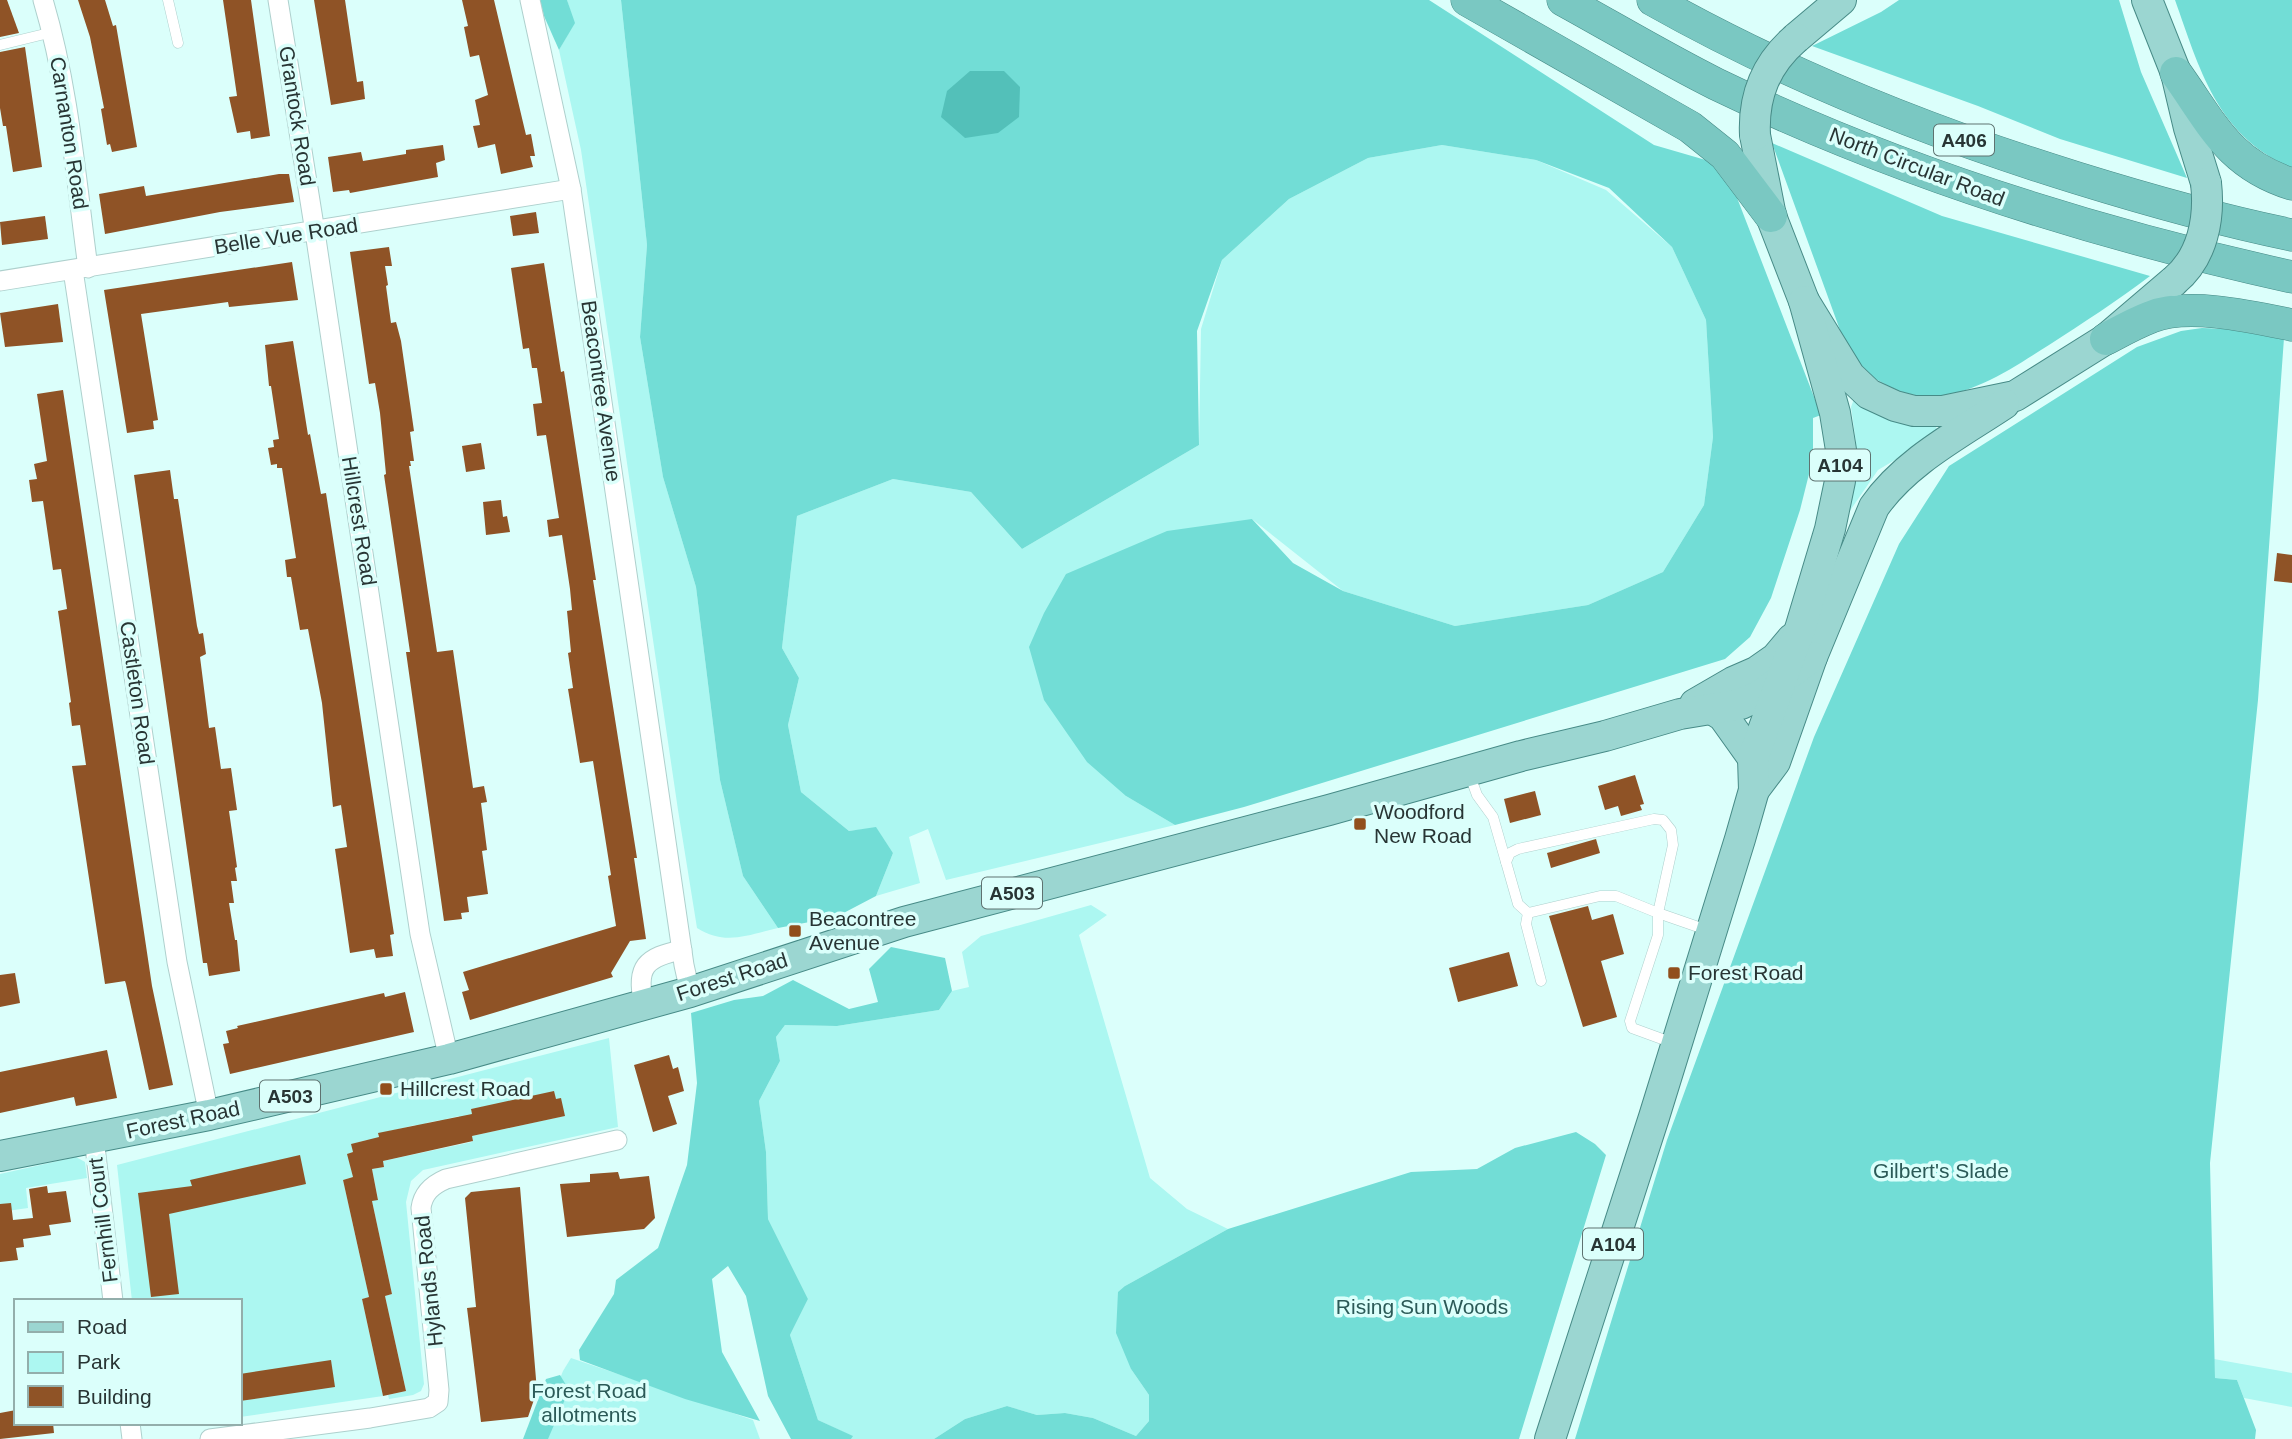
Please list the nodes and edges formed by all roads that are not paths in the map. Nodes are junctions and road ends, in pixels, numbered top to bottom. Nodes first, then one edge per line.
1 (43, 0) edge
2 (168, 0) edge
3 (278, 0) edge
4 (530, 0) edge
5 (1467, 0) edge
6 (1563, 0) edge
7 (1653, 0) edge
8 (1841, 0) edge
9 (2152, 8) edge
10 (53, 32) junction
11 (178, 43) dead end
12 (0, 44) edge
13 (2176, 72) junction
14 (2292, 184) edge
15 (571, 189) junction
16 (1771, 216) junction
17 (315, 232) junction
18 (2292, 234) edge
19 (81, 269) junction
20 (1, 277) edge
21 (2292, 277) edge
22 (1804, 301) junction
23 (2292, 325) edge
24 (2106, 339) junction
25 (2015, 396) junction
26 (1800, 629) junction
27 (1812, 657) junction
28 (1782, 680) junction
29 (1712, 709) junction
30 (1680, 714) junction
31 (1753, 758) junction
32 (1468, 771) junction
33 (1754, 790) junction
34 (1506, 862) junction
35 (1528, 913) junction
36 (1658, 913) junction
37 (1711, 931) junction
38 (682, 950) junction
39 (1541, 981) dead end
40 (690, 992) junction
41 (644, 1004) junction
42 (1675, 1043) junction
43 (449, 1059) junction
44 (209, 1115) junction
45 (94, 1138) junction
46 (617, 1140) dead end
47 (0, 1156) edge
48 (113, 1299) edge
49 (210, 1439) edge
50 (1550, 1439) edge

1 - 10 street, Carnanton Road
2 - 11 lane
3 - 17 street, Grantock Road
4 - 15 street, Beacontree Avenue
5 - 16 highway
6 - 21 highway, North Circular Road / A406
7 - 18 highway, North Circular Road / A406
8 - 16 main road, bridge
9 - 13 main road
10 - 12 lane
10 - 19 street, Carnanton Road
13 - 14 highway
13 - 24 main road, bridge
15 - 17 street, Belle Vue Road
15 - 38 street, Beacontree Avenue
16 - 22 main road
17 - 19 street, Belle Vue Road
17 - 43 street, Hillcrest Road
19 - 20 street, Belle Vue Road
19 - 44 street, Castleton Road
22 - 25 main road
22 - 26 main road, A104
23 - 24 highway
24 - 25 main road
25 - 27 main road, A104
26 - 28 main road, A104
26 - 30 main road, A503
27 - 28 main road, Forest Road / A503
27 - 33 main road, A104
28 - 29 main road, Forest Road / A503
28 - 31 main road, A104
29 - 30 main road, Forest Road / A503
29 - 31 main road
30 - 32 main road, Forest Road / A503
31 - 33 main road, A104
32 - 34 lane
32 - 40 main road, Forest Road / A503
33 - 37 main road, A104
34 - 35 lane
34 - 36 lane
35 - 36 lane
35 - 39 lane
36 - 37 lane
36 - 42 lane
37 - 42 main road, A104
38 - 40 street, Beacontree Avenue
38 - 41 street
40 - 41 main road, Forest Road / A503
41 - 43 main road, Forest Road / A503
42 - 50 main road, A104
43 - 44 main road, Forest Road / A503
44 - 45 main road, Forest Road / A503
45 - 47 main road, Forest Road / A503
45 - 48 street, Fernhill Court
46 - 49 street, Hylands Road

